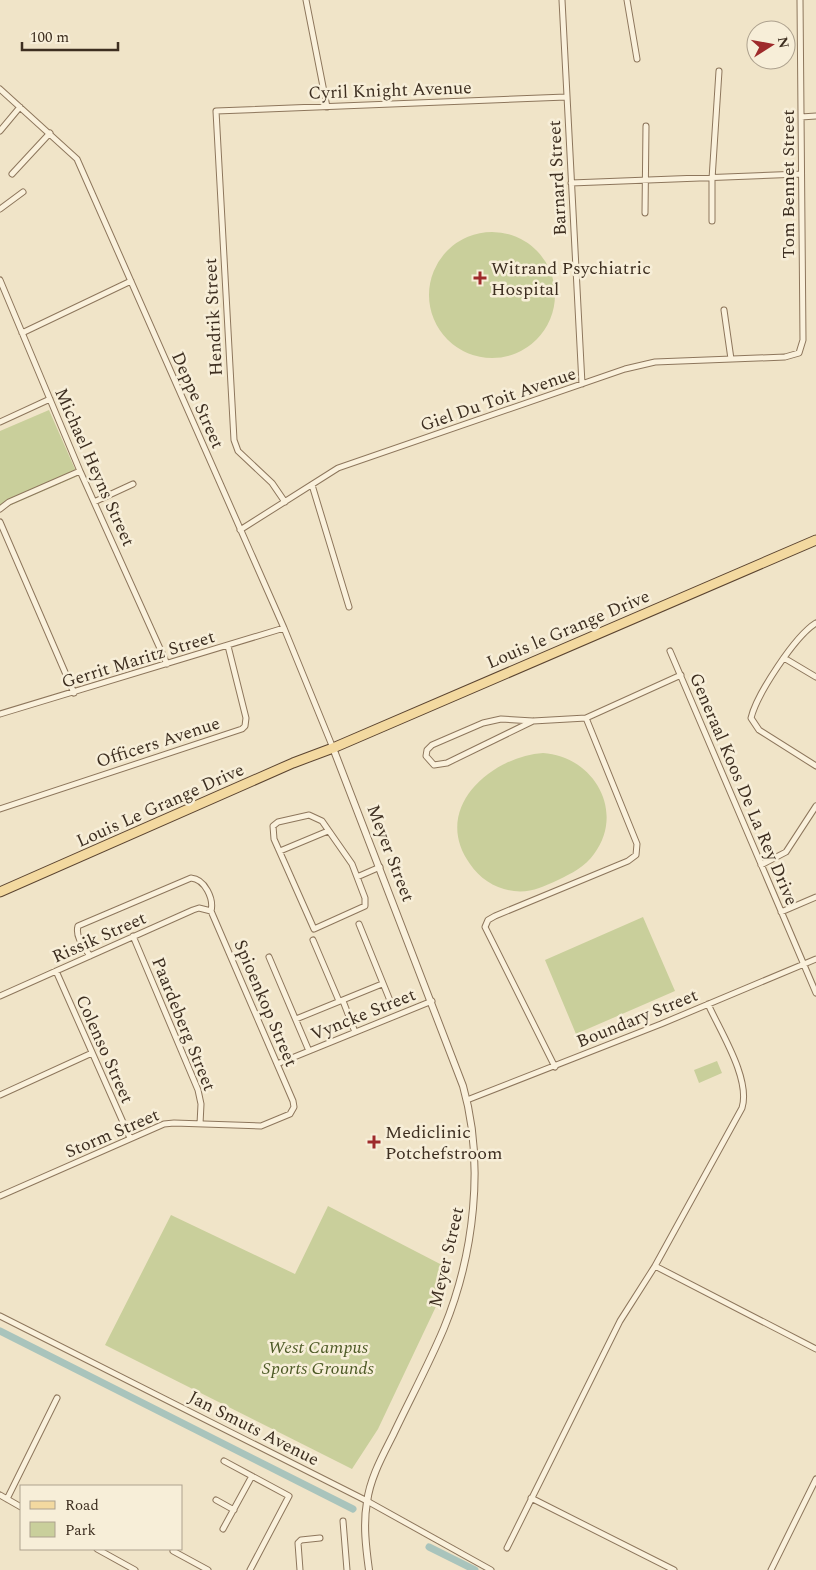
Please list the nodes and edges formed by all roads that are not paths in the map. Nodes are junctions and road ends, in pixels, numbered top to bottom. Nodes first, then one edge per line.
1 (306, 0) edge
2 (562, 0) edge
3 (627, 0) edge
4 (800, 0) edge
5 (637, 59) dead end
6 (719, 71) dead end
7 (0, 89) edge
8 (566, 97) junction
9 (20, 107) junction
10 (327, 107) junction
11 (216, 111) joint
12 (816, 116) edge
13 (801, 117) junction
14 (646, 126) dead end
15 (0, 131) edge
16 (50, 134) junction
17 (12, 174) dead end
18 (801, 174) junction
19 (644, 179) junction
20 (712, 179) junction
21 (571, 183) junction
22 (23, 192) dead end
23 (0, 209) edge
24 (644, 213) dead end
25 (712, 222) dead end
26 (0, 280) edge
27 (131, 281) junction
28 (724, 310) dead end
29 (22, 333) junction
30 (785, 357) joint
31 (731, 359) junction
32 (582, 384) junction
33 (50, 399) junction
34 (0, 422) edge
35 (80, 471) junction
36 (133, 484) dead end
37 (312, 485) junction
38 (94, 502) junction
39 (285, 502) junction
40 (0, 509) edge
41 (0, 522) edge
42 (240, 530) junction
43 (816, 540) edge
44 (350, 607) dead end
45 (816, 623) edge
46 (284, 628) junction
47 (228, 646) junction
48 (670, 651) dead end
49 (784, 658) junction
50 (167, 664) junction
51 (680, 675) junction
52 (816, 678) edge
53 (74, 693) junction
54 (0, 714) edge
55 (586, 718) junction
56 (533, 721) junction
57 (333, 748) junction
58 (816, 766) edge
59 (816, 806) edge
60 (0, 809) edge
61 (328, 831) junction
62 (280, 851) junction
63 (761, 865) junction
64 (380, 867) junction
65 (357, 877) junction
66 (0, 892) edge
67 (816, 897) edge
68 (211, 911) junction
69 (781, 912) junction
70 (359, 924) dead end
71 (133, 936) junction
72 (313, 940) dead end
73 (90, 956) junction
74 (269, 957) dead end
75 (816, 959) edge
76 (803, 963) junction
77 (56, 971) junction
78 (382, 984) junction
79 (816, 993) edge
80 (0, 996) edge
81 (341, 1001) junction
82 (432, 1001) junction
83 (391, 1003) dead end
84 (708, 1004) junction
85 (296, 1018) junction
86 (355, 1032) junction
87 (309, 1051) junction
88 (92, 1052) junction
89 (277, 1064) junction
90 (554, 1067) junction
91 (0, 1095) edge
92 (467, 1100) junction
93 (294, 1107) joint
94 (200, 1124) junction
95 (130, 1138) junction
96 (0, 1196) edge
97 (655, 1266) junction
98 (0, 1316) edge
99 (816, 1349) edge
100 (57, 1398) dead end
101 (224, 1461) dead end
102 (252, 1476) junction
103 (816, 1479) edge
104 (0, 1495) edge
105 (531, 1498) junction
106 (7, 1499) junction
107 (216, 1500) dead end
108 (367, 1501) junction
109 (20, 1506) edge
110 (234, 1510) junction
111 (342, 1521) dead end
112 (223, 1529) dead end
113 (320, 1538) dead end
114 (506, 1548) dead end
115 (99, 1550) edge
116 (173, 1551) dead end
117 (135, 1570) edge
118 (208, 1570) edge
119 (250, 1570) edge
120 (300, 1570) edge
121 (347, 1570) edge
122 (369, 1570) edge
123 (491, 1570) edge
124 (674, 1570) edge
125 (771, 1570) edge

1 - 10 street
2 - 8 street, Barnard Street
3 - 5 street
4 - 13 street, Tom Bennet Street
6 - 20 street
7 - 9 street, Deppe Street
8 - 10 street, Cyril Knight Avenue
8 - 21 street, Barnard Street
9 - 15 street
9 - 16 street, Deppe Street
10 - 11 street, Cyril Knight Avenue
11 - 39 street, Hendrik Street
12 - 13 street
13 - 18 street, Tom Bennet Street
14 - 19 street
16 - 17 street
16 - 27 street, Deppe Street
18 - 20 street
18 - 30 street, Tom Bennet Street
19 - 20 street
19 - 21 street
19 - 24 street
20 - 25 street
21 - 32 street, Barnard Street
22 - 23 street
26 - 29 street, Michael Heyns Street
27 - 29 street
27 - 42 street, Deppe Street
28 - 31 street
29 - 33 street, Michael Heyns Street
30 - 31 street, Giel Du Toit Avenue
31 - 32 street, Giel Du Toit Avenue
32 - 37 street, Giel Du Toit Avenue
33 - 34 street
33 - 35 street, Michael Heyns Street
35 - 38 street, Michael Heyns Street
35 - 40 street
36 - 38 street
37 - 39 street, Giel Du Toit Avenue
37 - 44 street
38 - 50 street, Michael Heyns Street
39 - 42 street, Giel Du Toit Avenue
41 - 53 street
42 - 46 street, Deppe Street
43 - 57 main road, Louis le Grange Drive
45 - 49 street
46 - 47 street, Gerrit Maritz Street
46 - 57 street, Deppe Street
47 - 50 street, Gerrit Maritz Street
47 - 60 street, Officers Avenue
48 - 51 street, Generaal Koos De La Rey Drive
49 - 52 street
49 - 58 street
50 - 53 street, Gerrit Maritz Street
51 - 55 street
51 - 63 street, Generaal Koos De La Rey Drive
53 - 54 street, Gerrit Maritz Street
55 - 56 street
55 - 90 street
56 - 56 street
57 - 64 street, Meyer Street
57 - 66 main road, Louis Le Grange Drive
59 - 63 street
61 - 62 street
61 - 62 street
61 - 65 street
62 - 65 street
63 - 69 street, Generaal Koos De La Rey Drive
64 - 65 street
64 - 82 street, Meyer Street
67 - 69 street
68 - 71 street, Rissik Street
68 - 73 street, Spioenkop Street
68 - 89 street, Spioenkop Street
69 - 76 street, Generaal Koos De La Rey Drive
70 - 78 street
71 - 73 street, Rissik Street
71 - 94 street, Paardeberg Street
72 - 81 street
73 - 77 street, Rissik Street
74 - 85 street
75 - 76 street, Boundary Street
76 - 79 street, Generaal Koos De La Rey Drive
76 - 84 street, Boundary Street
77 - 80 street, Rissik Street
77 - 88 street, Colenso Street
78 - 81 street
78 - 83 street
81 - 85 street
81 - 86 street
82 - 86 street, Vyncke Street
82 - 92 street, Meyer Street
84 - 90 street, Boundary Street
84 - 97 street
85 - 87 street
86 - 87 street, Vyncke Street
87 - 89 street, Vyncke Street
88 - 91 street
88 - 95 street, Colenso Street
89 - 93 street, Spioenkop Street
90 - 92 street, Boundary Street
92 - 108 street, Meyer Street
93 - 94 street, Storm Street
94 - 95 street, Storm Street
95 - 96 street, Storm Street
97 - 99 street
97 - 105 street
98 - 108 street, Jan Smuts Avenue
100 - 106 street
101 - 102 street
102 - 110 street
102 - 119 street
103 - 125 street
104 - 106 street
105 - 114 street
105 - 124 street
106 - 109 street
107 - 110 street
108 - 122 street, Meyer Street
108 - 123 street, Jan Smuts Avenue
110 - 112 street
111 - 121 street
113 - 120 street
115 - 117 street
116 - 118 street

